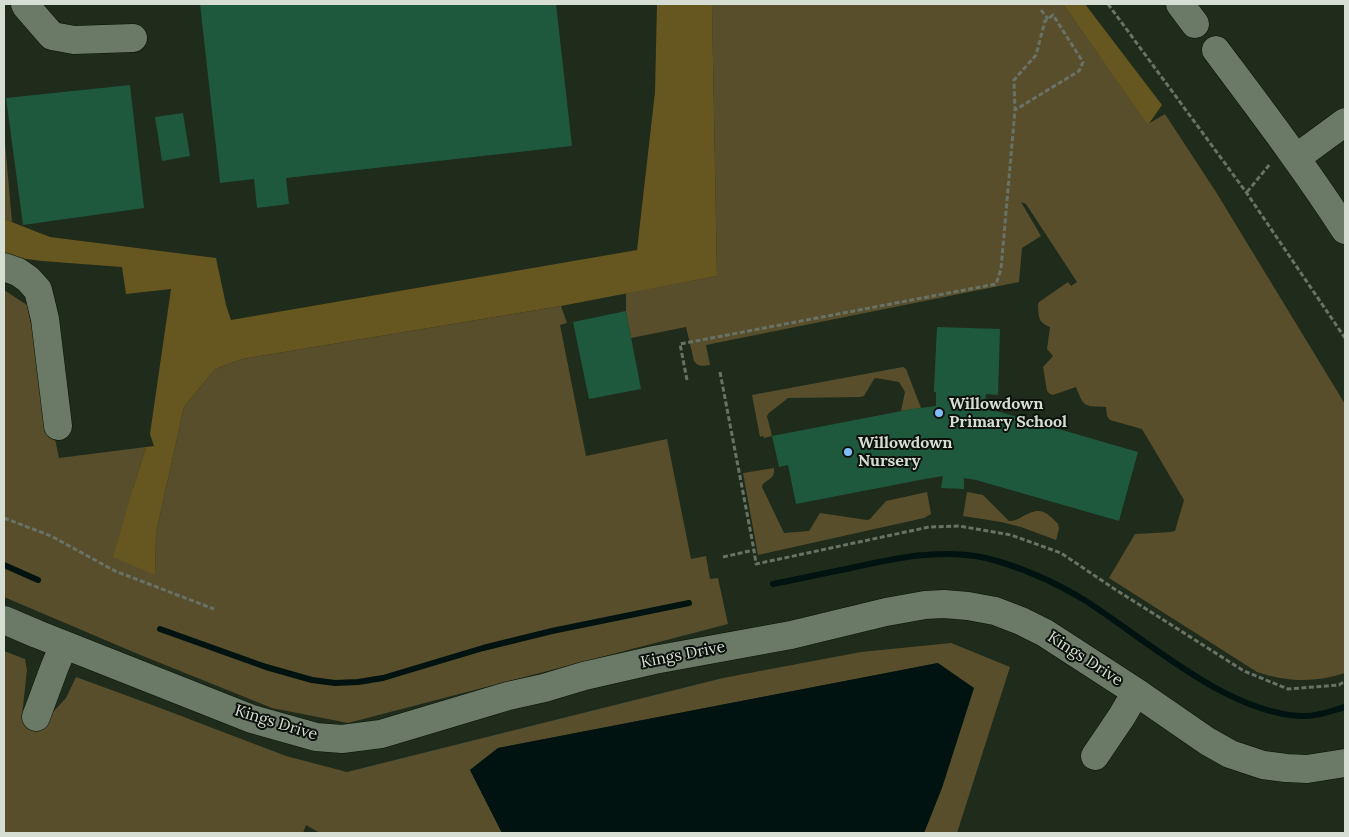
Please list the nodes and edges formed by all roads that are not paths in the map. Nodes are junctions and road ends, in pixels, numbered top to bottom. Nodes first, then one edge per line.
1 (26, 4) edge
2 (133, 38) dead end
3 (1216, 50) dead end
4 (1345, 122) edge
5 (1287, 145) junction
6 (1345, 230) edge
7 (4, 267) edge
8 (58, 426) dead end
9 (4, 620) edge
10 (64, 645) junction
11 (1136, 692) junction
12 (36, 717) dead end
13 (1095, 756) dead end
14 (1345, 763) edge

1 - 2 street
3 - 5 street
4 - 5 street
5 - 6 street
7 - 8 street
9 - 10 street, Kings Drive
10 - 11 street, Kings Drive
10 - 12 street
11 - 13 street
11 - 14 street, Kings Drive

